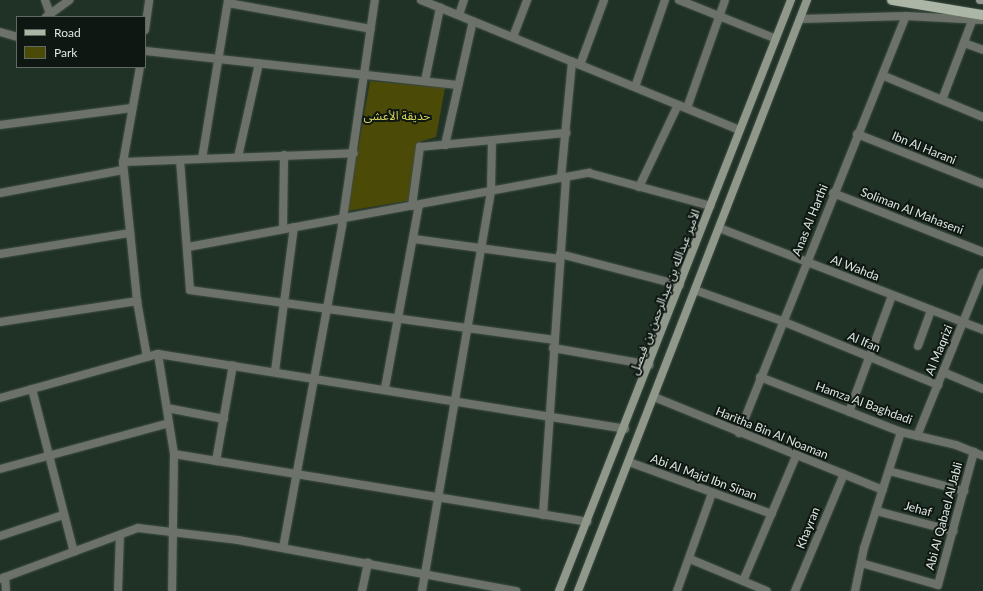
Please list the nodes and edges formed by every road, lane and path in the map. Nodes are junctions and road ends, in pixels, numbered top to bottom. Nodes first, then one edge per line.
1 (45, 0) edge
2 (69, 0) edge
3 (149, 0) edge
4 (375, 0) edge
5 (421, 0) edge
6 (464, 0) edge
7 (527, 0) edge
8 (604, 0) edge
9 (665, 0) edge
10 (679, 0) edge
11 (725, 0) edge
12 (784, 0) edge
13 (791, 0) edge
14 (807, 0) edge
15 (892, 0) edge
16 (980, 0) edge
17 (983, 0) edge
18 (228, 2) edge
19 (440, 8) junction
20 (786, 12) junction
21 (48, 15) edge
22 (459, 15) junction
23 (983, 15) edge
24 (719, 16) junction
25 (906, 16) junction
26 (800, 19) junction
27 (983, 20) edge
28 (473, 21) junction
29 (972, 21) junction
30 (146, 22) edge
31 (371, 29) junction
32 (0, 32) edge
33 (16, 37) edge
34 (513, 37) junction
35 (774, 38) junction
36 (964, 42) junction
37 (983, 50) edge
38 (146, 51) edge
39 (219, 59) junction
40 (572, 62) junction
41 (259, 63) junction
42 (580, 65) junction
43 (140, 68) edge
44 (366, 75) junction
45 (884, 76) junction
46 (426, 81) junction
47 (458, 85) junction
48 (635, 87) junction
49 (942, 100) junction
50 (678, 105) junction
51 (132, 108) junction
52 (687, 108) junction
53 (983, 117) edge
54 (0, 124) edge
55 (740, 130) junction
56 (566, 133) junction
57 (857, 134) junction
58 (492, 141) junction
59 (445, 145) junction
60 (354, 153) junction
61 (284, 156) junction
62 (238, 157) junction
63 (202, 159) junction
64 (180, 160) junction
65 (123, 166) junction
66 (564, 178) junction
67 (983, 184) edge
68 (639, 186) junction
69 (491, 191) junction
70 (0, 192) edge
71 (833, 193) junction
72 (416, 205) junction
73 (711, 206) junction
74 (343, 219) junction
75 (294, 227) junction
76 (719, 228) junction
77 (283, 229) junction
78 (130, 233) junction
79 (414, 239) junction
80 (188, 247) junction
81 (480, 248) junction
82 (983, 252) edge
83 (0, 254) edge
84 (560, 257) junction
85 (806, 262) junction
86 (983, 274) edge
87 (680, 285) junction
88 (695, 290) junction
89 (892, 296) junction
90 (137, 301) junction
91 (284, 301) junction
92 (327, 310) junction
93 (931, 310) junction
94 (398, 318) junction
95 (782, 321) junction
96 (0, 322) edge
97 (963, 322) junction
98 (467, 329) junction
99 (983, 330) edge
100 (553, 344) junction
101 (918, 346) dead end
102 (158, 354) junction
103 (147, 357) junction
104 (869, 357) junction
105 (233, 364) junction
106 (650, 365) junction
107 (275, 370) junction
108 (943, 372) junction
109 (315, 376) junction
110 (760, 377) junction
111 (938, 385) junction
112 (385, 388) junction
113 (32, 389) junction
114 (983, 389) edge
115 (654, 397) junction
116 (0, 398) edge
117 (455, 400) junction
118 (167, 408) junction
119 (849, 412) junction
120 (547, 416) junction
121 (224, 419) junction
122 (169, 423) junction
123 (625, 429) junction
124 (901, 432) junction
125 (739, 433) junction
126 (917, 436) junction
127 (974, 452) junction
128 (174, 454) junction
129 (51, 455) junction
130 (796, 456) junction
131 (983, 456) edge
132 (216, 462) junction
133 (629, 462) junction
134 (0, 469) edge
135 (889, 471) junction
136 (844, 474) junction
137 (296, 475) junction
138 (883, 490) junction
139 (964, 491) junction
140 (712, 493) junction
141 (438, 499) junction
142 (876, 511) junction
143 (772, 514) junction
144 (63, 515) junction
145 (543, 515) junction
146 (587, 522) junction
147 (953, 531) junction
148 (174, 533) junction
149 (120, 535) junction
150 (0, 536) edge
151 (283, 548) junction
152 (74, 552) junction
153 (690, 558) junction
154 (861, 563) junction
155 (368, 564) junction
156 (425, 574) junction
157 (2, 578) edge
158 (743, 581) junction
159 (476, 587) edge
160 (6, 591) edge
161 (118, 591) edge
162 (172, 591) edge
163 (362, 591) edge
164 (422, 591) edge
165 (516, 591) edge
166 (559, 591) edge
167 (578, 591) edge
168 (676, 591) edge
169 (767, 591) edge
170 (795, 591) edge
171 (855, 591) edge

1 - 21 street
2 - 21 street
3 - 30 street
4 - 31 street
5 - 19 street
6 - 22 street
7 - 34 street
8 - 42 street
9 - 48 street
10 - 24 street
11 - 24 street
12 - 20 street
13 - 20 main road, الأمير عبدالله بن عبدالرحمن بن فيصل
14 - 26 main road
15 - 23 main road
16 - 17 main road
18 - 31 street
18 - 39 street
19 - 22 street
19 - 46 street
20 - 35 main road, الأمير عبدالله بن عبدالرحمن بن فيصل
22 - 28 street
24 - 35 street
24 - 52 street
25 - 26 street
25 - 29 street
25 - 45 street, Anas Al Harthi
26 - 76 main road
27 - 29 street
28 - 34 street
28 - 47 street
29 - 36 street
31 - 44 street
32 - 33 street
34 - 40 street
35 - 55 main road, الأمير عبدالله بن عبدالرحمن بن فيصل
36 - 37 street
36 - 49 street
38 - 39 street
39 - 41 street
39 - 63 street
40 - 42 street
40 - 56 street
41 - 44 street
41 - 62 street
42 - 48 street
43 - 51 street
44 - 46 street
44 - 60 street
45 - 49 street
45 - 57 street, Anas Al Harthi
46 - 47 street
47 - 59 street
48 - 50 street
49 - 53 street
50 - 52 street
50 - 68 street
51 - 54 street
51 - 65 street
52 - 55 street
55 - 73 main road, الأمير عبدالله بن عبدالرحمن بن فيصل
56 - 58 street
56 - 66 street
57 - 67 street, Ibn Al Harani
57 - 71 street, Anas Al Harthi
58 - 59 street
58 - 69 street
59 - 72 street
60 - 61 street
60 - 74 street
61 - 62 street
61 - 77 street
62 - 63 street
63 - 64 street
64 - 65 street
64 - 80 street
65 - 70 street
65 - 78 street
66 - 68 street
66 - 69 street
66 - 84 street
68 - 73 street
69 - 72 street
69 - 81 street
71 - 82 street, Soliman Al Mahaseni
71 - 85 street, Anas Al Harthi
72 - 74 street
72 - 79 street
73 - 87 main road, الأمير عبدالله بن عبدالرحمن بن فيصل
74 - 75 street
74 - 92 street
75 - 77 street
75 - 91 street
76 - 85 street, Al Wahda
76 - 88 main road
77 - 80 street
78 - 83 street
78 - 90 street
79 - 81 street
79 - 94 street
80 - 91 street
81 - 84 street
81 - 98 street
84 - 87 street
84 - 100 street
85 - 89 street, Al Wahda
85 - 95 street, Anas Al Harthi
86 - 97 street, Al Maqrizi
87 - 106 main road, الأمير عبدالله بن عبدالرحمن بن فيصل
88 - 95 street, Al Ifan
88 - 115 main road
89 - 93 street, Al Wahda
89 - 104 street
90 - 96 street
90 - 103 street
91 - 92 street
91 - 107 street
92 - 94 street
92 - 109 street
93 - 97 street, Al Wahda
93 - 101 street
94 - 98 street
94 - 112 street
95 - 104 street, Al Ifan
95 - 110 street, Anas Al Harthi
97 - 99 street, Al Wahda
97 - 108 street, Al Maqrizi
98 - 100 street
98 - 117 street
100 - 106 street
100 - 120 street
102 - 103 street
102 - 105 street
102 - 118 street
103 - 113 street
104 - 111 street, Al Ifan
104 - 119 street
105 - 107 street
105 - 121 street
106 - 123 main road, الأمير عبدالله بن عبدالرحمن بن فيصل
107 - 109 street
108 - 111 street, Al Maqrizi
108 - 114 street
109 - 112 street
109 - 137 street
110 - 119 street, Hamza Al Baghdadi
110 - 125 street, Anas Al Harthi
111 - 126 street, Al Maqrizi
112 - 117 street
113 - 116 street
113 - 129 street
115 - 125 street, Haritha Bin Al Noaman
115 - 133 main road
117 - 120 street
117 - 141 street
118 - 121 street
118 - 122 street
119 - 124 street, Hamza Al Baghdadi
120 - 123 street
120 - 145 street
121 - 132 street
122 - 128 street
122 - 129 street
123 - 146 main road, الأمير عبدالله بن عبدالرحمن بن فيصل
124 - 126 street, Hamza Al Baghdadi
124 - 135 street
125 - 130 street, Haritha Bin Al Noaman
126 - 127 street, Hamza Al Baghdadi
127 - 131 street, Hamza Al Baghdadi
127 - 139 street, Abi Al Qabael Al Jabli
128 - 132 street
128 - 148 street
129 - 134 street
129 - 144 street
130 - 136 street, Haritha Bin Al Noaman
130 - 143 street
132 - 137 street
133 - 140 street, Abi Al Majd Ibn Sinan
133 - 167 main road
135 - 138 street
135 - 139 street
136 - 138 street, Haritha Bin Al Noaman
136 - 170 street, Khayran
137 - 141 street
137 - 151 street
138 - 142 street
139 - 147 street, Abi Al Qabael Al Jabli
140 - 143 street, Abi Al Majd Ibn Sinan
140 - 153 street
141 - 145 street
141 - 156 street
142 - 147 street, Jehaf
142 - 154 street
143 - 158 street
144 - 150 street
144 - 152 street
145 - 146 street
146 - 166 main road, الأمير عبدالله بن عبدالرحمن بن فيصل
147 - 154 street, Abi Al Qabael Al Jabli
148 - 149 street
148 - 151 street
148 - 162 street
149 - 152 street
149 - 161 street
151 - 155 street
152 - 157 street
153 - 158 street
153 - 168 street
154 - 171 street
155 - 156 street
155 - 163 street
156 - 159 street
156 - 164 street
157 - 160 street
158 - 169 street
159 - 165 street

